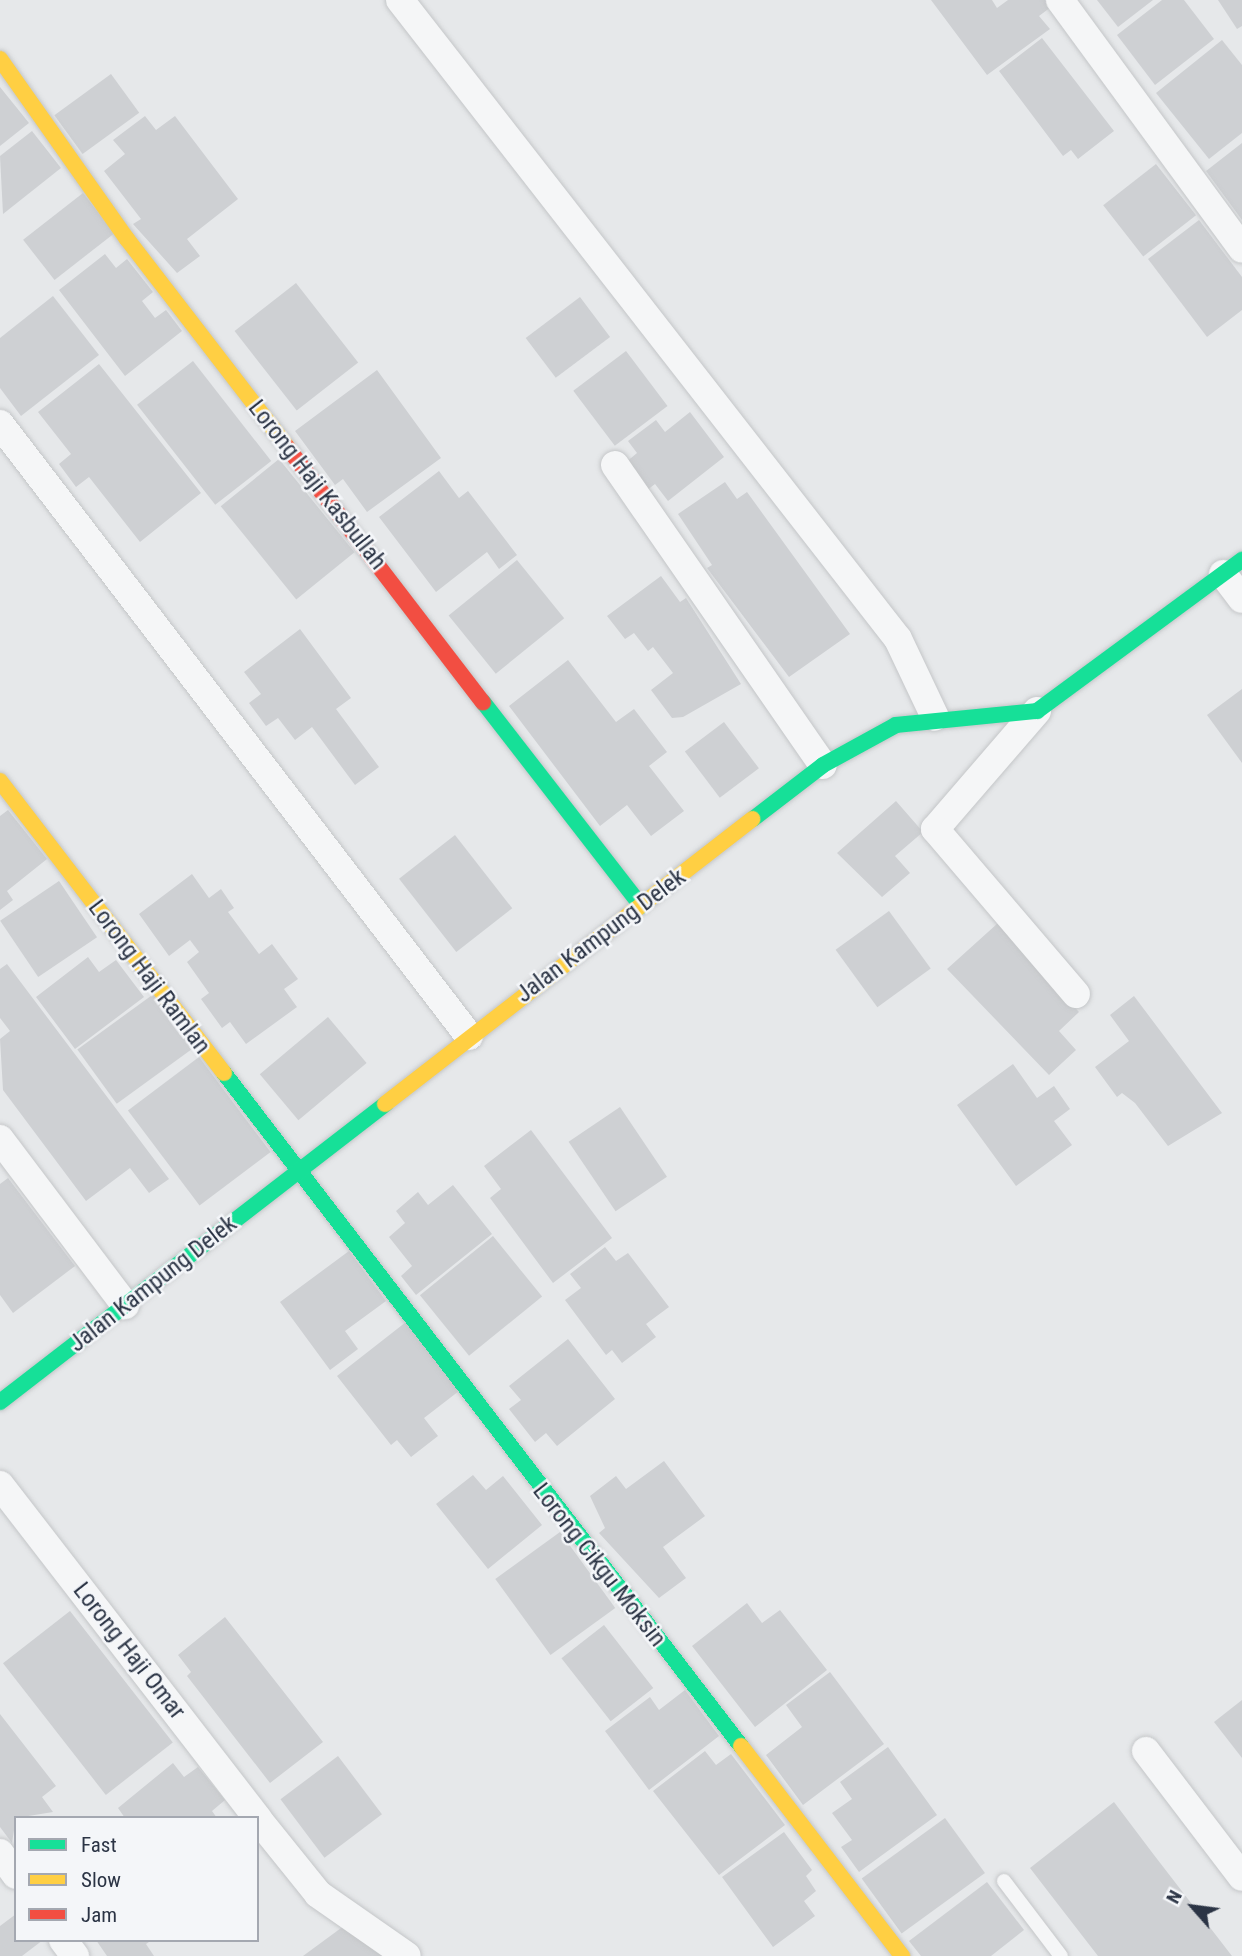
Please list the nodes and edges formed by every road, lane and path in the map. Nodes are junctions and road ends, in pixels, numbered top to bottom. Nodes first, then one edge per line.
1 (400, 0) edge
2 (1059, 0) edge
3 (0, 58) edge
4 (1242, 249) edge
5 (0, 424) edge
6 (615, 465) dead end
7 (1233, 567) edge
8 (1242, 599) edge
9 (1037, 710) junction
10 (935, 717) junction
11 (823, 765) junction
12 (0, 781) edge
13 (641, 906) junction
14 (1076, 994) dead end
15 (469, 1037) junction
16 (0, 1139) edge
17 (298, 1173) junction
18 (125, 1305) junction
19 (0, 1402) edge
20 (0, 1485) edge
21 (1146, 1751) dead end
22 (255, 1816) edge
23 (259, 1821) edge
24 (0, 1853) edge
25 (14, 1872) edge
26 (1242, 1877) edge
27 (1004, 1881) dead end
28 (407, 1956) edge
29 (902, 1956) edge
30 (1061, 1956) edge

1 - 10 street
2 - 4 street
3 - 13 street, Lorong Haji Kasbullah
5 - 15 street
6 - 11 street
7 - 8 street
7 - 9 street
9 - 10 street, Jalan Kampung Delek
9 - 14 street
10 - 11 street, Jalan Kampung Delek
11 - 13 street, Jalan Kampung Delek
12 - 17 street, Lorong Haji Ramlan
13 - 15 street, Jalan Kampung Delek
15 - 17 street, Jalan Kampung Delek
16 - 18 street
17 - 18 street, Jalan Kampung Delek
17 - 29 street, Lorong Cikgu Moksin
18 - 19 street, Jalan Kampung Delek
20 - 22 street, Lorong Haji Omar
21 - 26 street
23 - 28 street, Lorong Haji Omar
24 - 25 street
27 - 30 lane

